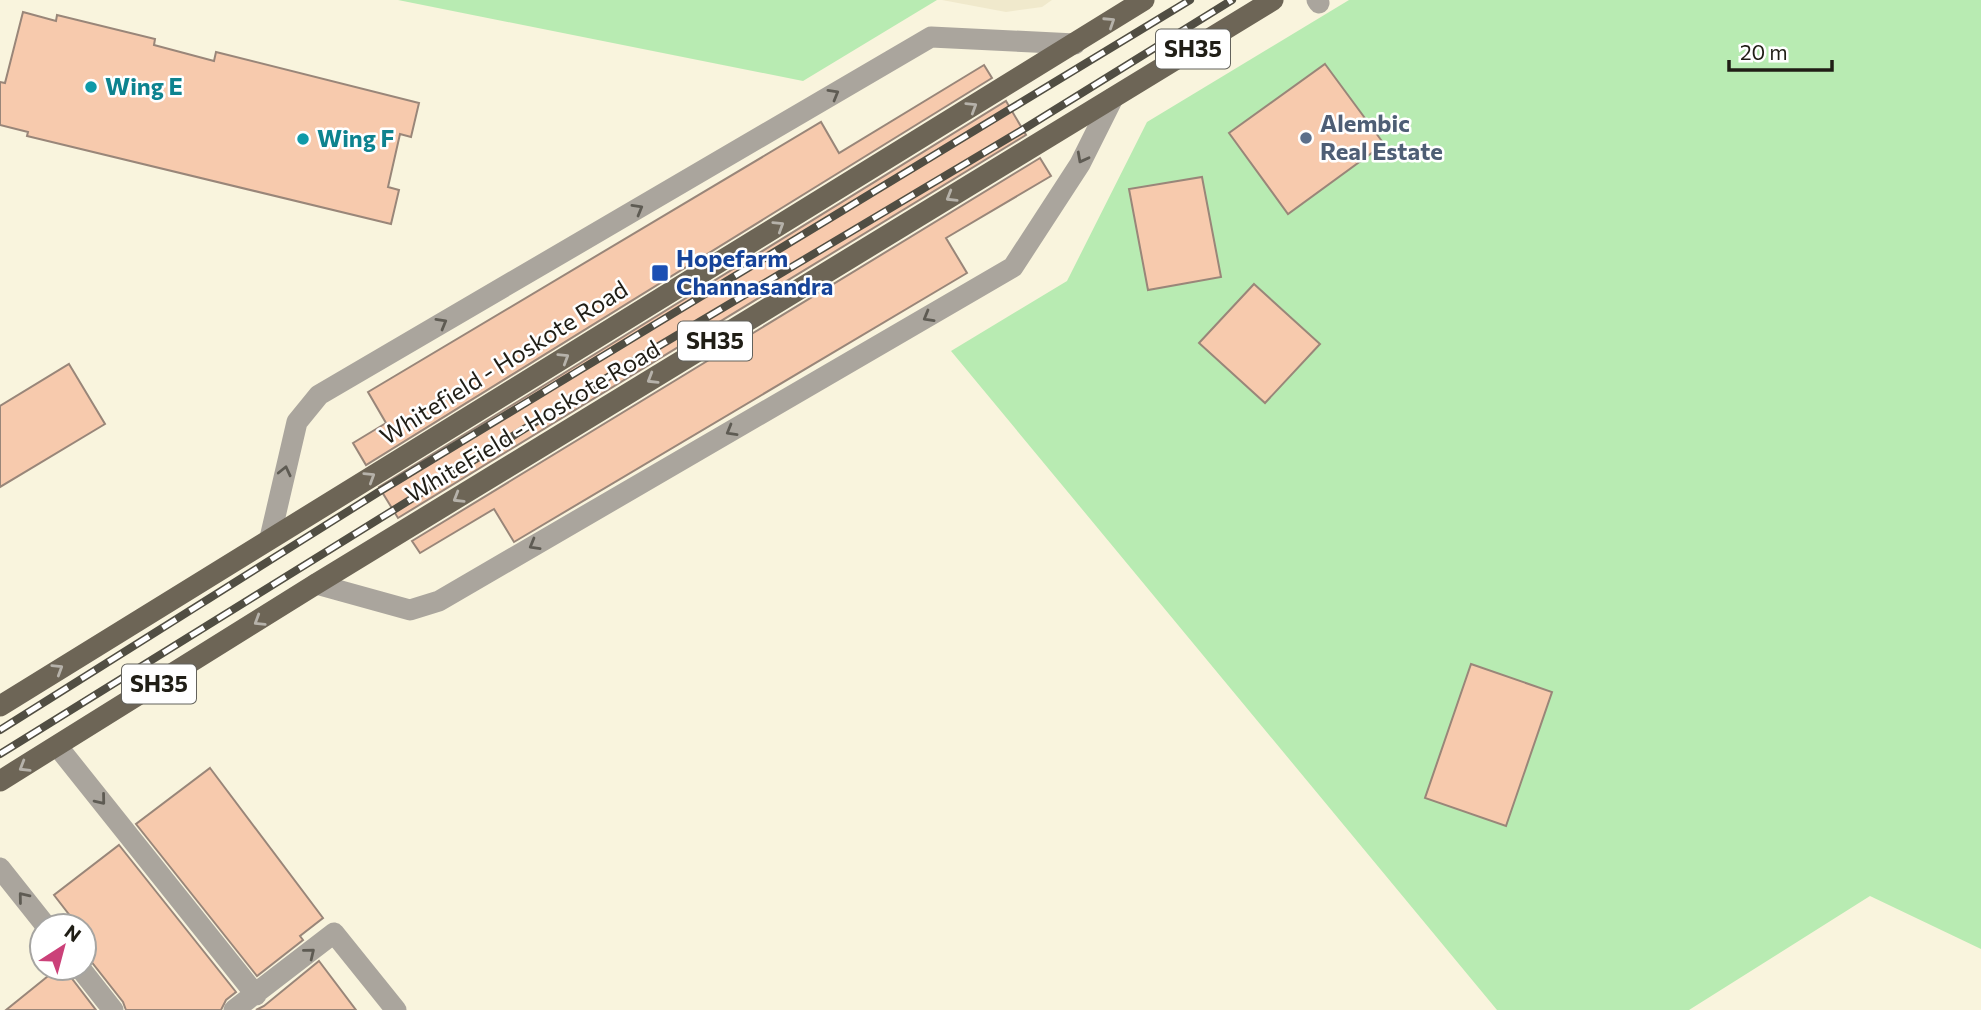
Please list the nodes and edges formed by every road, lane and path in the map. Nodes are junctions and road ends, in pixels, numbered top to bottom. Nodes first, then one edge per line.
1 (1144, 0) edge
2 (1273, 0) edge
3 (1075, 44) junction
4 (1113, 98) junction
5 (270, 538) junction
6 (316, 584) junction
7 (0, 706) edge
8 (58, 747) junction
9 (0, 781) edge
10 (0, 868) edge
11 (35, 912) edge
12 (91, 982) edge
13 (256, 995) junction
14 (113, 1010) edge
15 (234, 1010) edge
16 (396, 1010) edge

3 -> 1 main road, Whitefield - Hoskote Road / SH35
2 - 4 main road, WhiteField - Hoskote Road / SH35
5 -> 3 main road, Whitefield - Hoskote Road / SH35
5 -> 3 street
4 -> 6 main road, WhiteField - Hoskote Road / SH35
4 -> 6 street
7 -> 5 main road, Whitefield - Hoskote Road / SH35
6 -> 8 main road, WhiteField - Hoskote Road / SH35
8 -> 9 main road, WhiteField - Hoskote Road / SH35
8 -> 13 street
11 -> 10 street
12 - 14 street
13 - 15 street
13 -> 16 street

